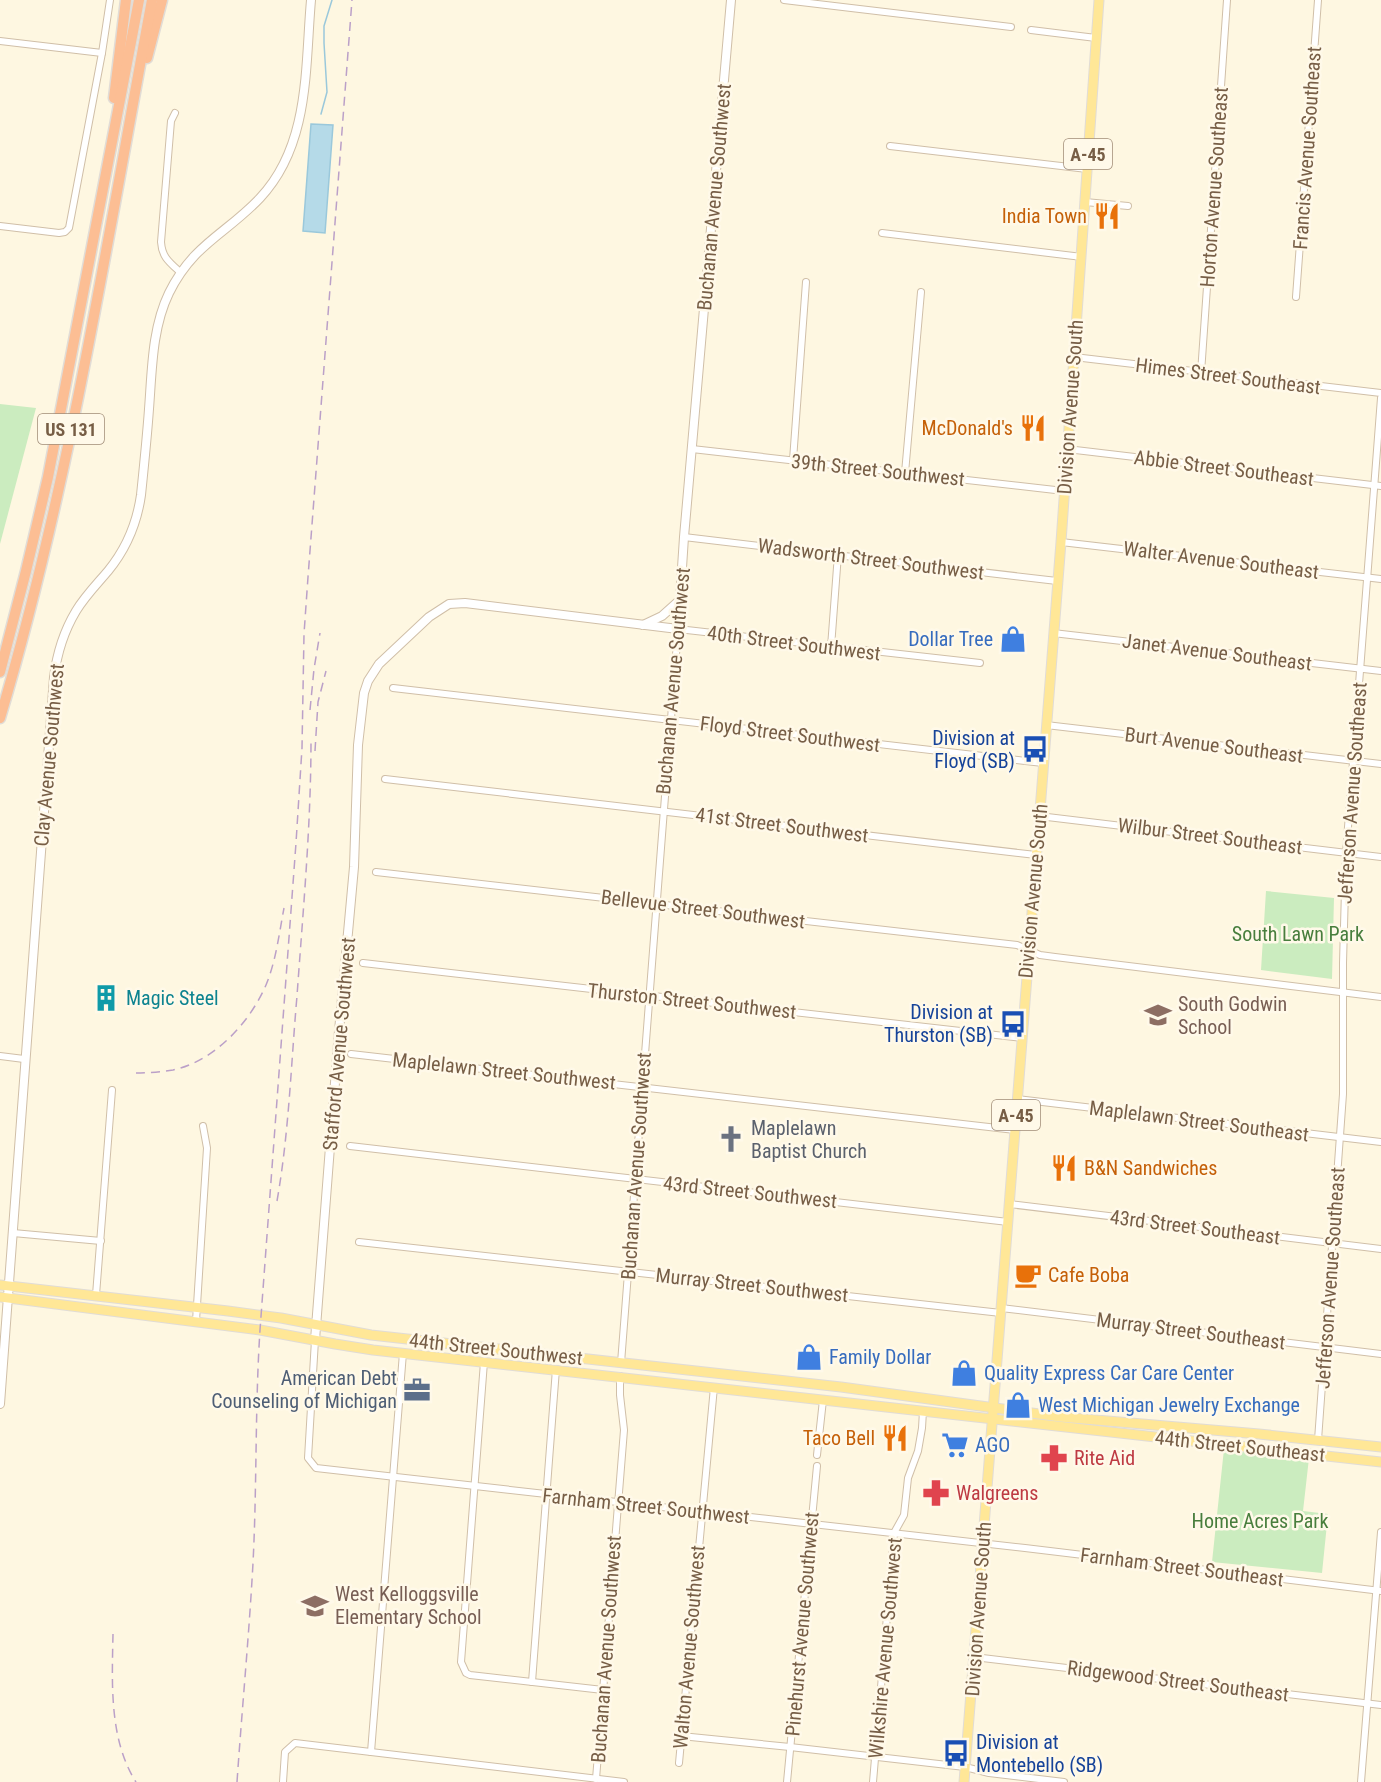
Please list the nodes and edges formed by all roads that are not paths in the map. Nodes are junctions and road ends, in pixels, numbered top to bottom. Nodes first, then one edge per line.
1 (110, 0) edge
2 (126, 0) edge
3 (139, 0) edge
4 (152, 0) edge
5 (162, 0) edge
6 (311, 0) edge
7 (731, 0) edge
8 (784, 0) edge
9 (1099, 0) edge
10 (1227, 0) edge
11 (1318, 0) edge
12 (1011, 27) dead end
13 (1031, 30) dead end
14 (1096, 38) junction
15 (0, 41) edge
16 (102, 53) junction
17 (176, 113) dead end
18 (126, 137) junction
19 (890, 146) dead end
20 (109, 159) junction
21 (1087, 169) junction
22 (1085, 202) junction
23 (1128, 206) dead end
24 (0, 226) edge
25 (882, 233) dead end
26 (1082, 256) junction
27 (180, 272) junction
28 (806, 282) dead end
29 (921, 292) dead end
30 (1296, 297) dead end
31 (1074, 357) junction
32 (1201, 373) junction
33 (1381, 395) edge
34 (1067, 448) junction
35 (692, 449) junction
36 (793, 460) junction
37 (905, 473) junction
38 (1378, 486) edge
39 (1064, 491) junction
40 (684, 537) junction
41 (1060, 542) junction
42 (838, 554) junction
43 (1368, 578) junction
44 (1381, 579) edge
45 (1057, 581) junction
46 (681, 599) junction
47 (642, 625) junction
48 (678, 629) junction
49 (1053, 633) junction
50 (406, 639) joint
51 (831, 647) junction
52 (980, 663) dead end
53 (1360, 669) junction
54 (0, 672) edge
55 (1381, 672) edge
56 (393, 688) dead end
57 (0, 717) edge
58 (670, 720) junction
59 (1047, 725) junction
60 (1353, 761) junction
61 (1043, 763) junction
62 (1381, 764) edge
63 (385, 779) dead end
64 (663, 812) junction
65 (1039, 816) junction
66 (1346, 853) junction
67 (1036, 855) junction
68 (1381, 857) edge
69 (376, 872) dead end
70 (656, 904) junction
71 (1029, 950) junction
72 (363, 963) dead end
73 (1343, 992) junction
74 (649, 996) junction
75 (1381, 997) edge
76 (1022, 1038) junction
77 (351, 1054) dead end
78 (0, 1056) edge
79 (24, 1059) junction
80 (641, 1087) junction
81 (112, 1090) dead end
82 (1017, 1099) junction
83 (203, 1126) dead end
84 (1015, 1130) junction
85 (1340, 1137) junction
86 (1381, 1142) edge
87 (350, 1146) dead end
88 (635, 1180) junction
89 (1009, 1204) junction
90 (1008, 1222) junction
91 (13, 1233) junction
92 (101, 1242) junction
93 (359, 1242) dead end
94 (1332, 1244) junction
95 (1381, 1249) edge
96 (628, 1271) junction
97 (5, 1285) edge
98 (96, 1295) junction
99 (4, 1298) edge
100 (197, 1307) junction
101 (1001, 1311) junction
102 (196, 1321) junction
103 (316, 1326) junction
104 (315, 1340) junction
105 (1324, 1347) junction
106 (403, 1353) junction
107 (1381, 1354) edge
108 (547, 1355) junction
109 (484, 1362) junction
110 (621, 1363) junction
111 (514, 1365) junction
112 (556, 1369) junction
113 (620, 1376) junction
114 (769, 1379) junction
115 (797, 1382) junction
116 (714, 1387) junction
117 (841, 1387) junction
118 (750, 1392) junction
119 (785, 1396) junction
120 (823, 1400) junction
121 (0, 1404) edge
122 (992, 1407) junction
123 (922, 1411) junction
124 (991, 1419) junction
125 (1318, 1440) junction
126 (1378, 1447) edge
127 (818, 1455) dead end
128 (1359, 1460) junction
129 (1381, 1462) edge
130 (310, 1463) joint
131 (817, 1466) dead end
132 (392, 1478) junction
133 (474, 1486) junction
134 (546, 1494) junction
135 (617, 1503) junction
136 (702, 1512) junction
137 (812, 1523) junction
138 (1381, 1532) edge
139 (894, 1533) junction
140 (983, 1543) junction
141 (1379, 1591) edge
142 (975, 1657) junction
143 (532, 1682) junction
144 (603, 1690) junction
145 (1367, 1703) junction
146 (1381, 1705) edge
147 (681, 1736) junction
148 (790, 1747) junction
149 (371, 1752) junction
150 (875, 1758) junction
151 (679, 1763) dead end
152 (965, 1767) junction
153 (596, 1779) junction
154 (283, 1782) edge
155 (624, 1782) edge
156 (787, 1782) edge
157 (873, 1782) edge
158 (964, 1782) edge
159 (1064, 1782) edge
160 (1361, 1782) edge

1 - 16 street
2 - 20 highway
3 - 20 highway, US 131
4 - 18 highway, US 131
5 - 18 highway
6 - 27 street, Clay Avenue Southwest
7 - 35 street, Buchanan Avenue Southwest
8 - 12 street
9 - 14 main road, Division Avenue South / A-45
10 - 32 street, Horton Avenue Southeast
11 - 30 street, Francis Avenue Southeast
13 - 14 street
14 - 21 main road, Division Avenue South / A-45
15 - 16 street
16 - 24 street
17 - 27 street
18 - 57 highway, US 131
19 - 21 street
20 - 54 highway, US 131
21 - 22 main road, Division Avenue South / A-45
22 - 23 street
22 - 26 main road, Division Avenue South / A-45
25 - 26 street
26 - 31 main road, Division Avenue South / A-45
27 - 79 street, Clay Avenue Southwest
28 - 36 street
29 - 37 street
31 - 32 street, Himes Street Southeast
31 - 34 main road, Division Avenue South / A-45
32 - 33 street, Himes Street Southeast
33 - 38 street, Jefferson Avenue Southeast
34 - 38 street, Abbie Street Southeast
34 - 39 main road, Division Avenue South / A-45
35 - 36 street, 39th Street Southwest
35 - 40 street, Buchanan Avenue Southwest
36 - 37 street, 39th Street Southwest
37 - 39 street, 39th Street Southwest
38 - 43 street, Jefferson Avenue Southeast
39 - 41 main road, Division Avenue South / A-45
40 - 42 street, Wadsworth Street Southwest
40 - 46 street, Buchanan Avenue Southwest
41 - 43 street, Walter Avenue Southeast
41 - 45 main road, Division Avenue South / A-45
42 - 45 street, Wadsworth Street Southwest
42 - 51 street
43 - 44 street, Walter Avenue Southeast
43 - 53 street, Jefferson Avenue Southeast
45 - 49 main road, Division Avenue South / A-45
46 - 47 street
46 - 48 street, Buchanan Avenue Southwest
47 - 48 street, 40th Street Southwest
47 - 50 street, 40th Street Southwest
48 - 51 street, 40th Street Southwest
48 - 58 street, Buchanan Avenue Southwest
49 - 53 street, Janet Avenue Southeast
49 - 59 main road, Division Avenue South / A-45
50 - 103 street, Stafford Avenue Southwest
51 - 52 street, 40th Street Southwest
53 - 55 street, Janet Avenue Southeast
53 - 60 street, Jefferson Avenue Southeast
56 - 58 street, Floyd Street Southwest
58 - 61 street, Floyd Street Southwest
58 - 64 street, Buchanan Avenue Southwest
59 - 60 street, Burt Avenue Southeast
59 - 61 main road, Division Avenue South / A-45
60 - 62 street, Burt Avenue Southeast
60 - 66 street, Jefferson Avenue Southeast
61 - 65 main road, Division Avenue South / A-45
63 - 64 street, 41st Street Southwest
64 - 67 street, 41st Street Southwest
64 - 70 street, Buchanan Avenue Southwest
65 - 66 street, Wilbur Street Southeast
65 - 67 main road, Division Avenue South / A-45
66 - 68 street, Wilbur Street Southeast
66 - 73 street, Jefferson Avenue Southeast
67 - 71 main road, Division Avenue South / A-45
69 - 70 street, Bellevue Street Southwest
70 - 71 street, Bellevue Street Southwest
70 - 74 street, Buchanan Avenue Southwest
71 - 73 street, Bellevue Street Southwest
71 - 76 main road, Division Avenue South / A-45
72 - 74 street, Thurston Street Southwest
73 - 75 street, Bellevue Street Southwest
73 - 85 street, Jefferson Avenue Southeast
74 - 76 street, Thurston Street Southwest
74 - 80 street, Buchanan Avenue Southwest
76 - 82 main road, Division Avenue South / A-45
77 - 80 street, Maplelawn Street Southwest
78 - 79 street
79 - 91 street, Clay Avenue Southwest
80 - 84 street, Maplelawn Street Southwest
80 - 88 street, Buchanan Avenue Southwest
81 - 92 street
82 - 84 main road, Division Avenue South / A-45
82 - 85 street, Maplelawn Street Southeast
83 - 100 street
84 - 89 main road, Division Avenue South / A-45
85 - 86 street, Maplelawn Street Southeast
85 - 94 street, Jefferson Avenue Southeast
87 - 88 street, 43rd Street Southwest
88 - 90 street, 43rd Street Southwest
88 - 96 street, Buchanan Avenue Southwest
89 - 90 main road, Division Avenue South / A-45
89 - 94 street, 43rd Street Southeast
90 - 101 main road, Division Avenue South / A-45
91 - 92 street
91 - 97 street, Clay Avenue Southwest
92 - 98 street
93 - 96 street, Murray Street Southwest
94 - 95 street, 43rd Street Southeast
94 - 105 street, Jefferson Avenue Southeast
96 - 101 street, Murray Street Southwest
96 - 110 street, Buchanan Avenue Southwest
97 - 98 main road, 44th Street Southwest
97 - 99 street, Clay Avenue Southwest
98 - 100 main road, 44th Street Southwest
99 - 102 main road, 44th Street Southwest
99 - 121 street, Clay Avenue Southwest
100 - 102 street
100 - 103 main road, 44th Street Southwest
101 - 105 street, Murray Street Southeast
101 - 122 main road, Division Avenue South / A-45
102 - 104 main road, 44th Street Southwest
103 - 104 street, Stafford Avenue Southwest
103 - 108 main road, 44th Street Southwest
104 - 106 main road, 44th Street Southwest
104 - 130 street, Stafford Avenue Southwest
105 - 107 street, Murray Street Southeast
105 - 125 street, Jefferson Avenue Southeast
106 - 109 main road, 44th Street Southwest
106 - 132 street
108 - 110 main road, 44th Street Southwest
108 - 111 main road
109 - 111 main road, 44th Street Southwest
109 - 133 street
110 - 114 main road, 44th Street Southwest
111 - 112 main road, 44th Street Southwest
112 - 113 main road, 44th Street Southwest
112 - 134 street
113 - 116 main road, 44th Street Southwest
113 - 135 street, Buchanan Avenue Southwest
114 - 115 main road, 44th Street Southwest
114 - 118 main road
115 - 117 main road, 44th Street Southwest
115 - 119 main road
116 - 118 main road, 44th Street Southwest
116 - 136 street, Walton Avenue Southwest
117 - 120 main road
117 - 122 main road, 44th Street Southwest
118 - 119 main road, 44th Street Southwest
119 - 120 main road, 44th Street Southwest
120 - 123 main road, 44th Street Southwest
120 - 127 street
122 - 124 main road, Division Avenue South / A-45
122 - 125 main road, 44th Street Southeast
123 - 124 main road, 44th Street Southwest
123 - 139 street, Wilkshire Avenue Southwest
124 - 128 main road, 44th Street Southeast
124 - 140 main road, Division Avenue South / A-45
125 - 126 main road, 44th Street Southeast
126 - 128 main road
128 - 129 main road, 44th Street Southeast
130 - 132 street, Farnham Street Southwest
131 - 137 street, Pinehurst Avenue Southwest
132 - 133 street, Farnham Street Southwest
132 - 149 street
133 - 134 street, Farnham Street Southwest
133 - 143 street
134 - 135 street, Farnham Street Southwest
134 - 143 street
135 - 136 street, Farnham Street Southwest
135 - 144 street, Buchanan Avenue Southwest
136 - 137 street, Farnham Street Southwest
136 - 147 street, Walton Avenue Southwest
137 - 139 street, Farnham Street Southwest
137 - 148 street, Pinehurst Avenue Southwest
138 - 141 street
139 - 140 street, Farnham Street Southwest
139 - 150 street, Wilkshire Avenue Southwest
140 - 141 street, Farnham Street Southeast
140 - 142 main road, Division Avenue South / A-45
141 - 145 street
142 - 145 street, Ridgewood Street Southeast
142 - 152 main road, Division Avenue South / A-45
143 - 144 street
144 - 153 street, Buchanan Avenue Southwest
145 - 146 street, Ridgewood Street Southeast
145 - 160 street
147 - 148 street
147 - 151 street, Walton Avenue Southwest
148 - 150 street
148 - 156 street, Pinehurst Avenue Southwest
149 - 153 street
149 - 154 street
150 - 152 street
150 - 157 street, Wilkshire Avenue Southwest
152 - 158 main road, Division Avenue South / A-45
152 - 159 street
153 - 155 street

